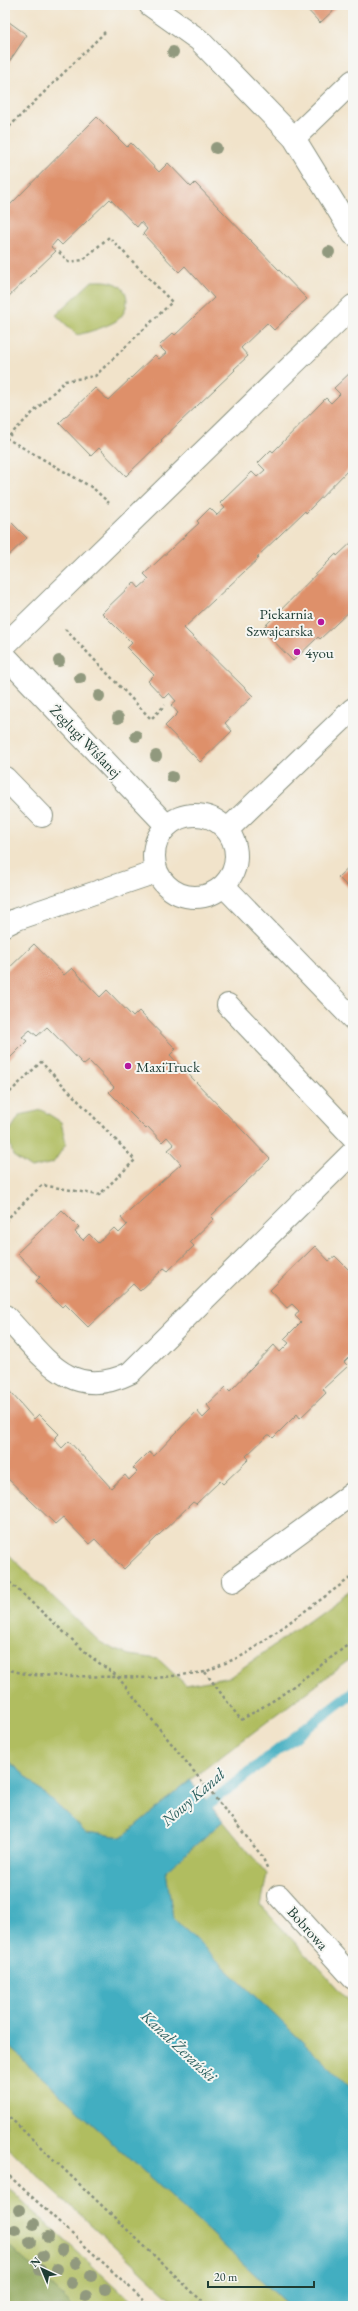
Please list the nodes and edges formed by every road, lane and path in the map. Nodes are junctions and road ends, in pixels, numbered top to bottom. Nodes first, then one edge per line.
1 (150, 5) edge
2 (105, 32) dead end
3 (353, 81) edge
4 (5, 131) edge
5 (294, 138) junction
6 (353, 234) edge
7 (59, 252) dead end
8 (353, 306) edge
9 (6, 439) edge
10 (109, 504) dead end
11 (62, 625) dead end
12 (5, 645) edge
13 (5, 656) edge
14 (166, 705) dead end
15 (353, 709) edge
16 (5, 778) edge
17 (42, 816) dead end
18 (167, 826) junction
19 (227, 830) junction
20 (156, 872) junction
21 (224, 886) junction
22 (5, 925) edge
23 (228, 1005) dead end
24 (353, 1019) edge
25 (8, 1094) dead end
26 (353, 1137) edge
27 (353, 1152) edge
28 (5, 1221) edge
29 (5, 1316) edge
30 (353, 1493) edge
31 (353, 1576) edge
32 (5, 1578) edge
33 (233, 1581) dead end
34 (353, 1641) edge
35 (5, 1669) edge
36 (205, 1672) junction
37 (117, 1676) junction
38 (262, 1856) dead end
39 (279, 1896) dead end
40 (353, 1978) edge
41 (5, 2113) edge
42 (5, 2172) edge
43 (150, 2306) edge
44 (207, 2306) edge

1 - 5 street
2 - 4 path
3 - 5 street
5 - 6 street
7 - 9 path
8 - 12 street
9 - 10 path
11 - 14 path
13 - 18 street, Żeglugi Wiślanej
15 - 19 street
16 - 17 street
18 - 19 street
18 - 20 street
19 - 21 street
20 - 21 street
20 - 22 street
21 - 24 street
23 - 26 street
25 - 28 path
27 - 29 street
30 - 33 street
31 - 36 path
32 - 37 path
34 - 36 path
35 - 37 path
36 - 37 path
37 - 38 path
39 - 40 street, Bobrowa
41 - 44 path
42 - 43 path

